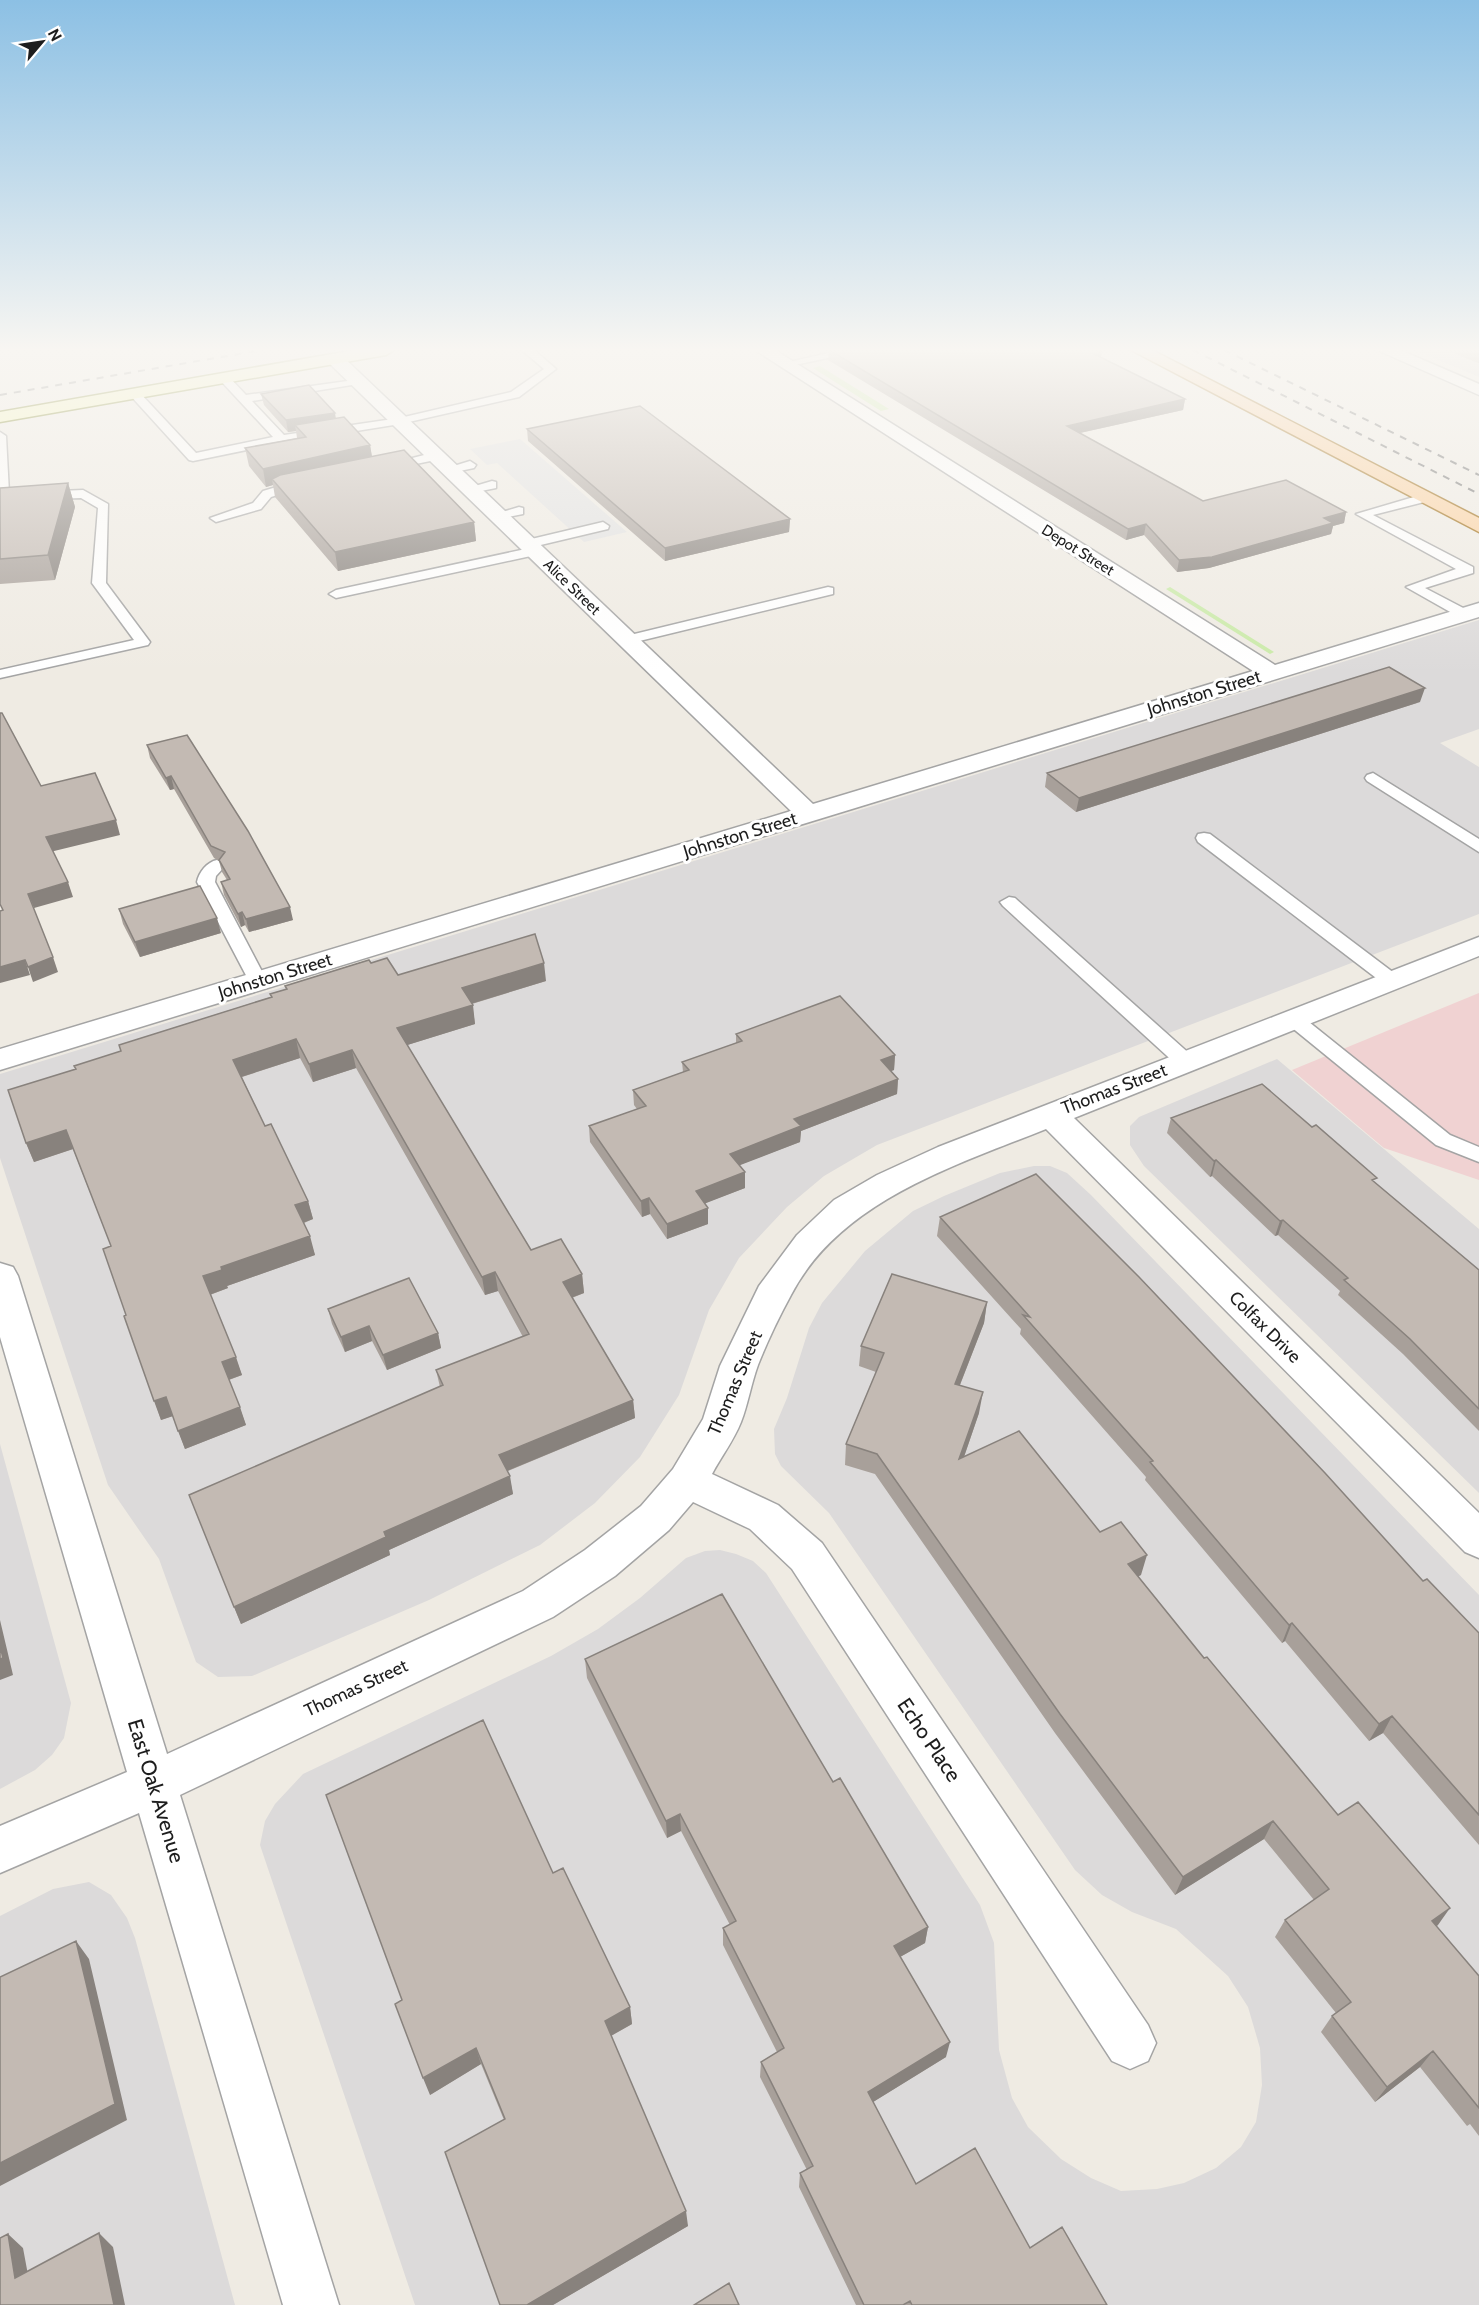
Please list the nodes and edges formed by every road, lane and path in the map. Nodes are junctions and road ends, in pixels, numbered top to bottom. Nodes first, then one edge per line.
1 (0, 458) edge
2 (445, 458) edge
3 (932, 458) edge
4 (1346, 458) edge
5 (452, 463) junction
6 (369, 470) edge
7 (313, 481) edge
8 (1, 496) edge
9 (1424, 498) junction
10 (519, 511) dead end
11 (498, 515) junction
12 (216, 518) dead end
13 (603, 526) dead end
14 (1479, 526) edge
15 (531, 547) junction
16 (828, 591) dead end
17 (336, 594) dead end
18 (1472, 612) edge
19 (627, 640) junction
20 (1272, 673) junction
21 (0, 674) edge
22 (1373, 778) dead end
23 (809, 814) junction
24 (1204, 838) dead end
25 (1479, 847) edge
26 (217, 864) edge
27 (1009, 902) dead end
28 (1479, 946) edge
29 (1391, 980) junction
30 (258, 981) junction
31 (1292, 1018) junction
32 (0, 1060) edge
33 (1185, 1061) junction
34 (1050, 1114) junction
35 (1479, 1155) edge
36 (0, 1276) edge
37 (687, 1481) junction
38 (1479, 1540) edge
39 (153, 1784) junction
40 (0, 1850) edge
41 (1130, 2043) dead end
42 (311, 2305) edge

1 - 8 lane
2 - 5 street, Alice Street
3 - 20 street, Depot Street
4 - 9 main road
5 - 6 lane
5 - 11 street, Alice Street
7 - 12 lane
8 - 21 lane
9 - 14 main road
9 - 18 lane
10 - 11 lane
11 - 15 street, Alice Street
13 - 15 lane
15 - 17 lane
15 - 19 street, Alice Street
16 - 19 lane
18 - 20 street, Johnston Street
19 - 23 street, Alice Street
20 - 23 street, Johnston Street
22 - 25 lane
23 - 30 street, Johnston Street
24 - 29 lane
26 - 30 lane
27 - 33 lane
28 - 29 street, Thomas Street
29 - 31 street, Thomas Street
30 - 32 street, Johnston Street
31 - 33 street, Thomas Street
31 - 35 lane
33 - 34 street, Thomas Street
34 - 37 street, Thomas Street
34 - 38 street, Colfax Drive
36 - 39 street, East Oak Avenue
37 - 39 street, Thomas Street
37 - 41 street, Echo Place
39 - 40 street, Thomas Street
39 - 42 street, East Oak Avenue

